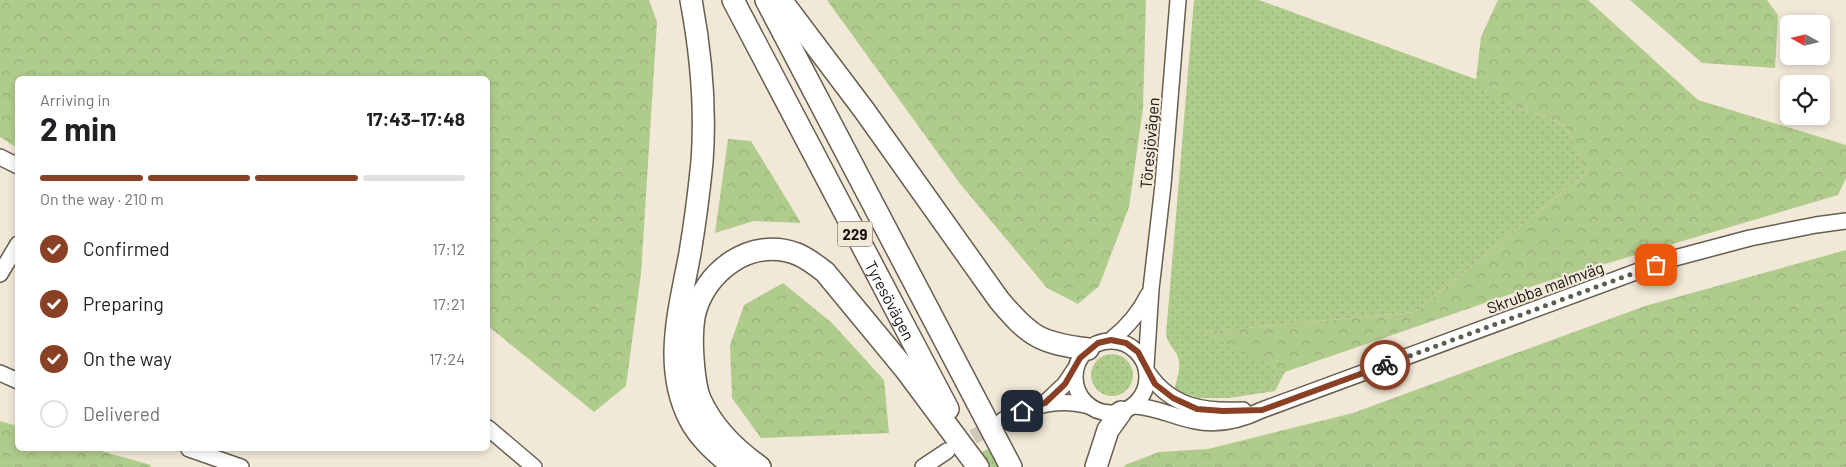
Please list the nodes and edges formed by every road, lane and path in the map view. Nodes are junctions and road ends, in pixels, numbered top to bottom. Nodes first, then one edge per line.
1 (691, 0) edge
2 (733, 0) edge
3 (766, 0) edge
4 (781, 0) edge
5 (1178, 0) edge
6 (0, 157) edge
7 (15, 164) edge
8 (1846, 221) edge
9 (15, 249) edge
10 (0, 274) edge
11 (1151, 289) junction
12 (1111, 340) junction
13 (1088, 349) junction
14 (1075, 369) junction
15 (1147, 369) junction
16 (0, 373) edge
17 (15, 380) edge
18 (1045, 403) junction
19 (1089, 406) junction
20 (1128, 409) junction
21 (1262, 410) junction
22 (1003, 420) tunnel mouth
23 (490, 430) edge
24 (194, 451) edge
25 (948, 451) tunnel mouth
26 (207, 457) edge
27 (241, 467) edge
28 (534, 467) edge
29 (733, 467) edge
30 (760, 467) edge
31 (923, 467) edge
32 (978, 467) edge
33 (1011, 467) edge
34 (1096, 467) edge

1 - 29 highway
2 - 32 highway, Tyresövägen / 229
3 - 33 highway, Tyresövägen / 229
4 - 13 highway
5 - 11 street, Töresjövägen
6 - 7 street
8 - 21 street, Skrubba malmväg
9 - 10 street
11 - 12 street, Töresjövägen
11 - 15 street, Töresjövägen
12 - 13 street
12 - 15 street
13 - 14 street
14 - 18 street
14 - 19 street
15 - 20 street
15 - 21 street, Skrubba malmväg
16 - 17 street
18 - 19 street
18 - 22 street
19 - 20 street
20 - 21 street, Skrubba malmväg
20 - 34 highway
23 - 28 street
24 - 26 street
25 - 31 street
26 - 27 street
30 - 32 highway

